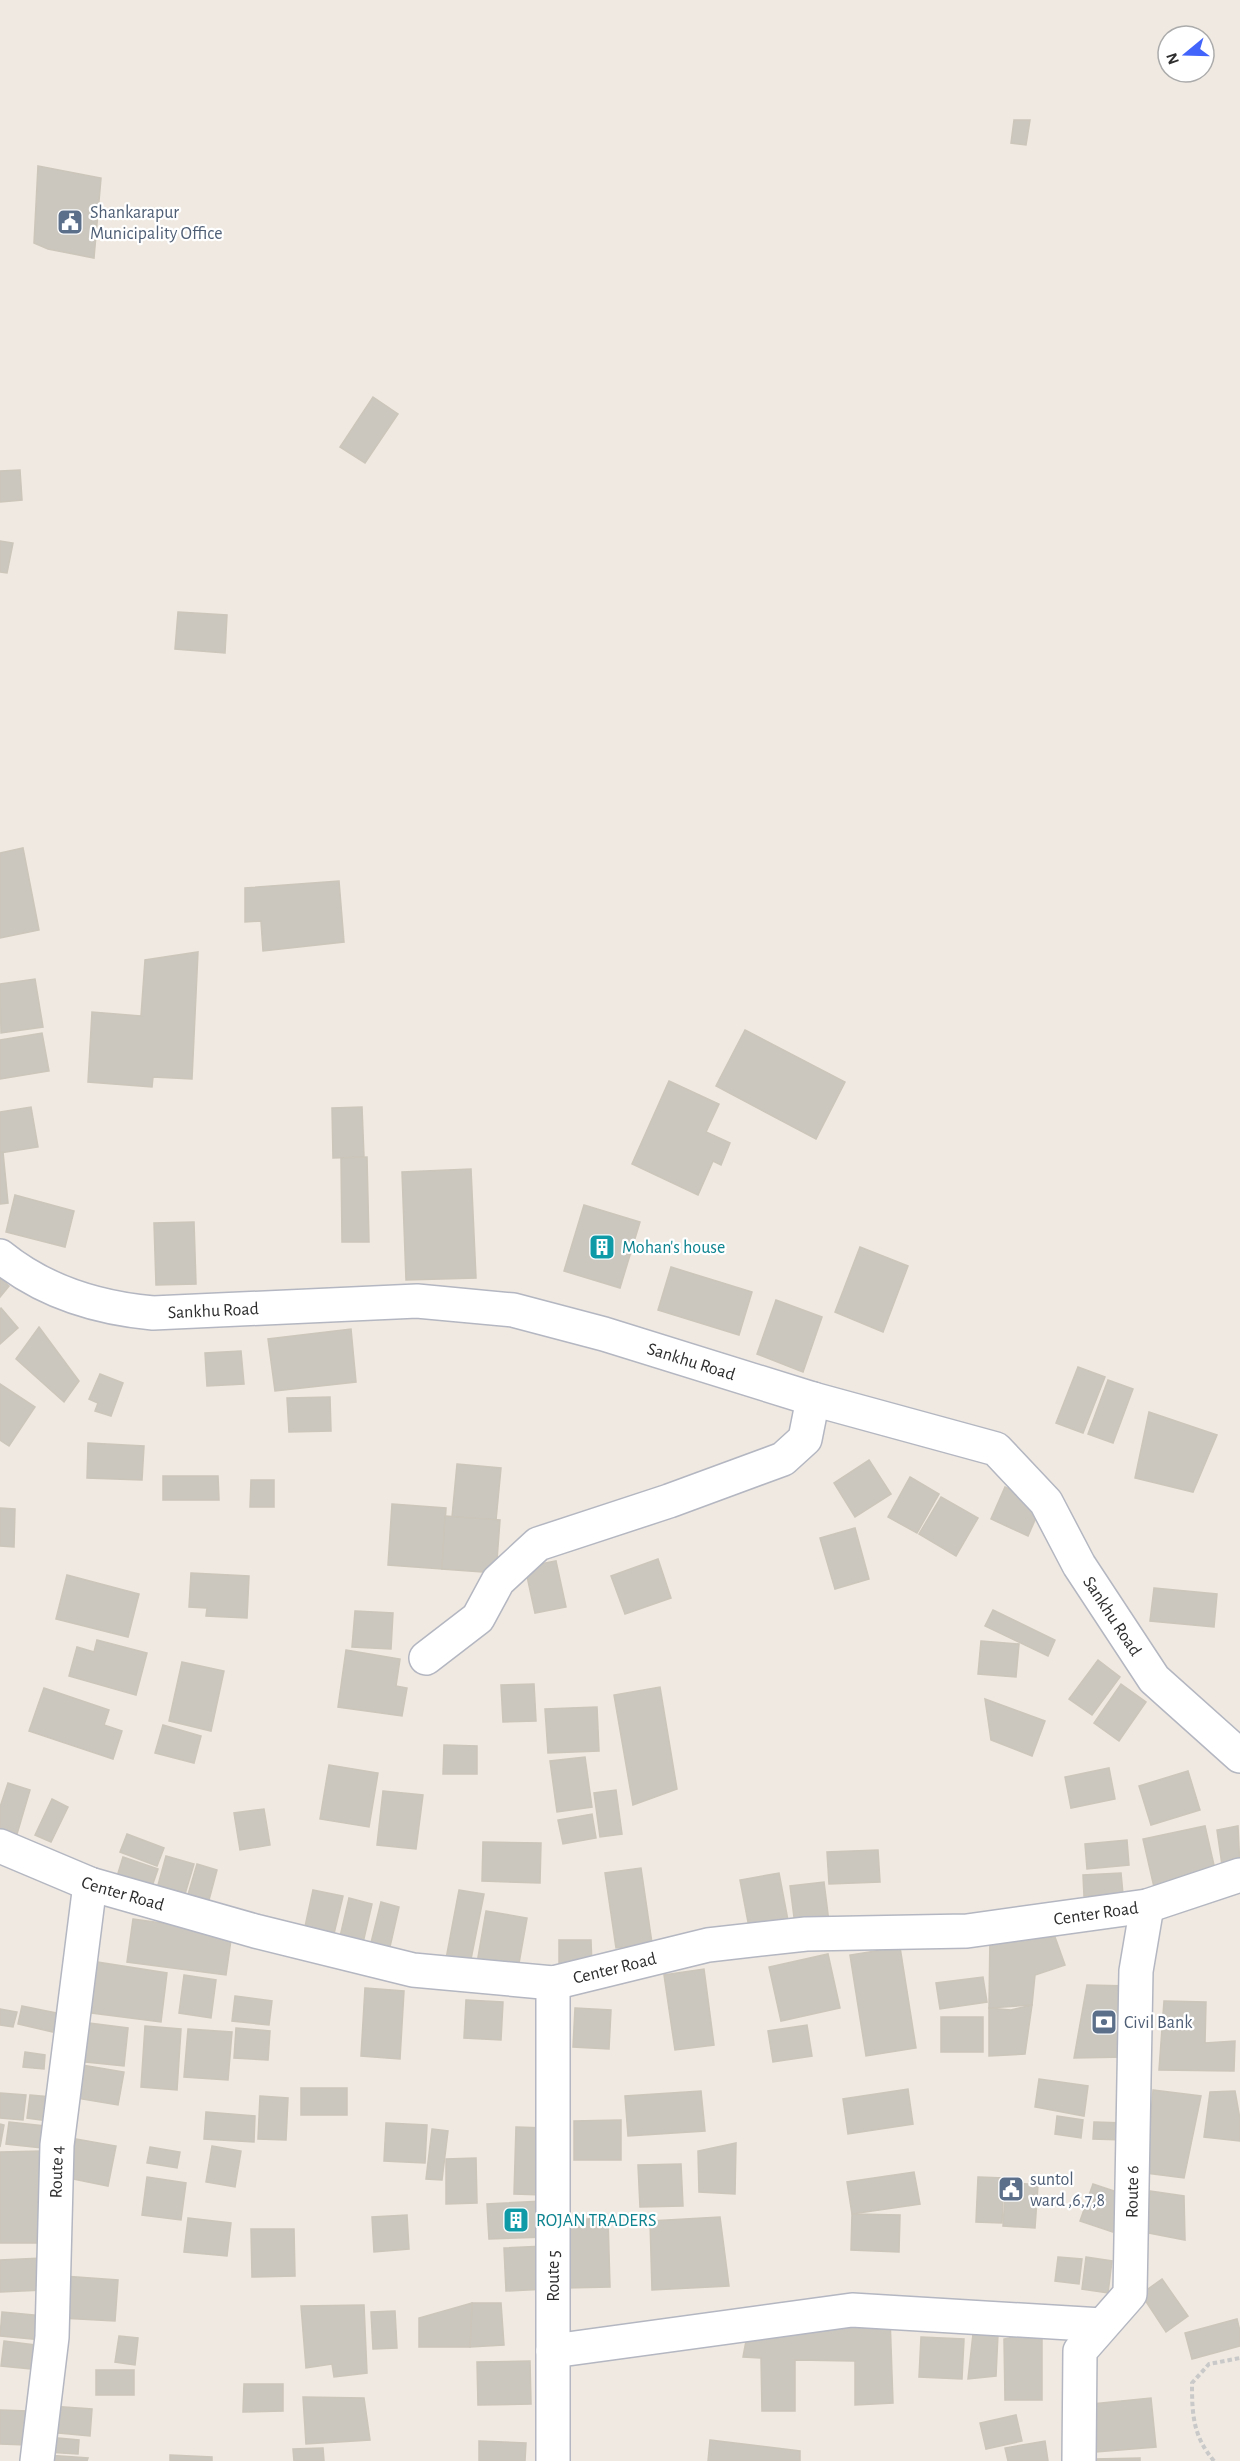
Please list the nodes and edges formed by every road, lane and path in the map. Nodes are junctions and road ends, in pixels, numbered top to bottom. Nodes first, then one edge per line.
1 (0, 1256) edge
2 (813, 1399) junction
3 (426, 1658) dead end
4 (1240, 1756) edge
5 (0, 1846) edge
6 (1240, 1875) edge
7 (90, 1884) junction
8 (1147, 1906) junction
9 (553, 1983) junction
10 (1102, 2325) junction
11 (553, 2351) junction
12 (1240, 2358) edge
13 (37, 2461) edge
14 (553, 2461) edge
15 (1079, 2461) edge
16 (1214, 2461) edge

1 - 2 street, Sankhu Road
2 - 3 street
2 - 4 street, Sankhu Road
5 - 7 street, Center Road
6 - 8 street, Center Road
7 - 9 street, Center Road
7 - 13 street, Route 4
8 - 9 street, Center Road
8 - 10 street, Route 6
9 - 11 street, Route 5
10 - 11 street
10 - 15 street, Route 6
11 - 14 street, Route 5
12 - 16 path

